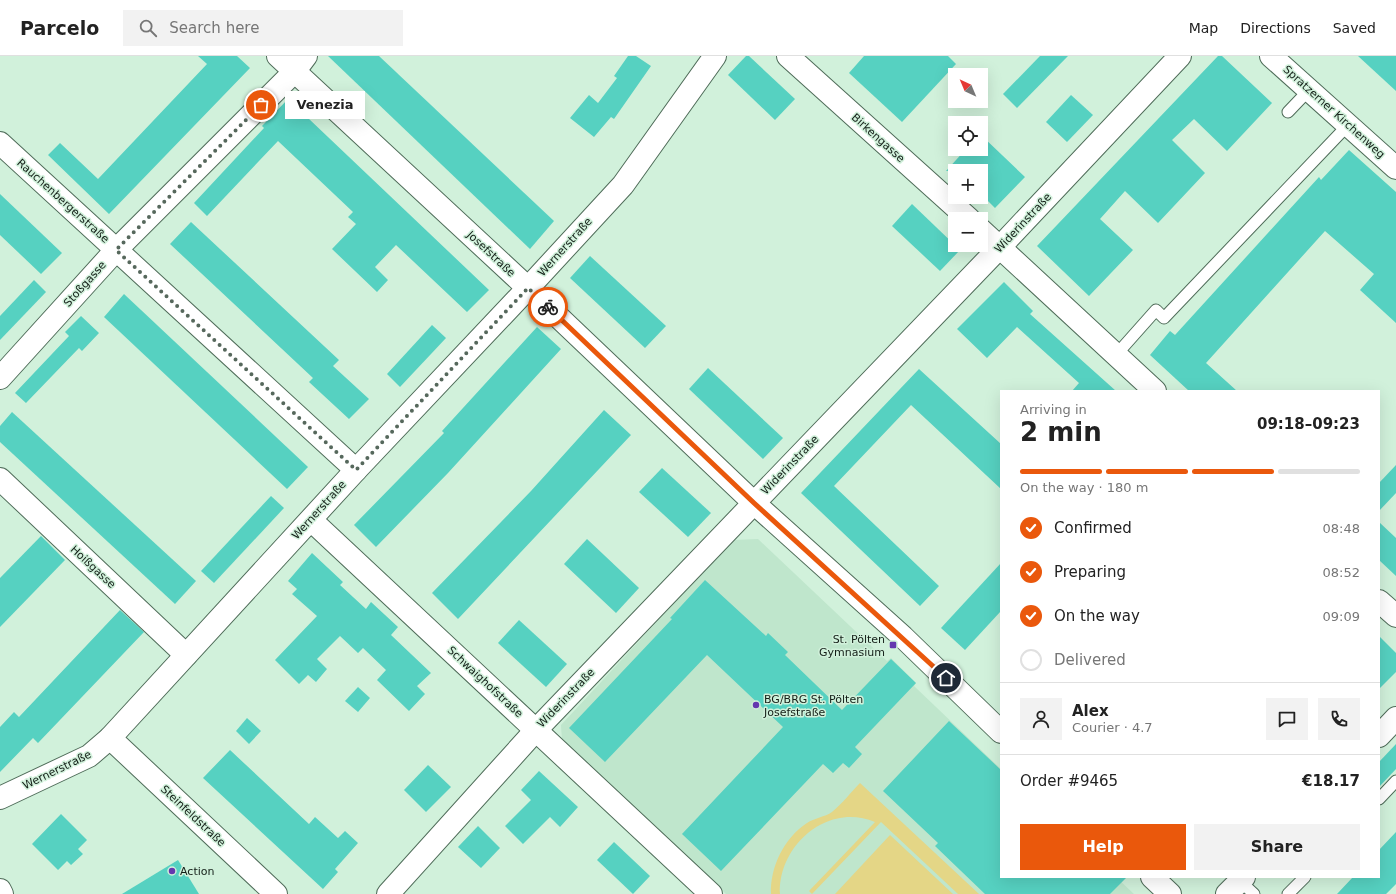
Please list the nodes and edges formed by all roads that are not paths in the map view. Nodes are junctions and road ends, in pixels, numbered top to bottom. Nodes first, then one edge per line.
1 (278, 56) edge
2 (715, 56) edge
3 (788, 56) edge
4 (1180, 56) edge
5 (1271, 56) edge
6 (300, 64) edge
7 (1309, 90) junction
8 (1288, 112) dead end
9 (1348, 125) junction
10 (0, 143) edge
11 (1396, 168) edge
12 (961, 212) edge
13 (988, 236) edge
14 (1000, 247) junction
15 (116, 250) junction
16 (528, 288) junction
17 (1116, 355) junction
18 (0, 378) edge
19 (1153, 390) edge
20 (356, 470) junction
21 (0, 479) edge
22 (754, 503) junction
23 (311, 520) junction
24 (1380, 602) edge
25 (1396, 616) edge
26 (186, 655) junction
27 (1396, 718) edge
28 (536, 730) junction
29 (1000, 731) edge
30 (1380, 735) edge
31 (110, 738) junction
32 (1396, 781) edge
33 (0, 798) edge
34 (1380, 798) edge
35 (1153, 878) edge
36 (1303, 878) edge
37 (0, 890) edge
38 (2, 894) edge
39 (276, 894) edge
40 (388, 894) edge
41 (711, 894) edge
42 (1170, 894) edge
43 (1288, 894) edge

1 - 6 street, Josefstraße
2 - 16 street, Wernerstraße
3 - 12 street, Birkengasse
4 - 14 street, Widerinstraße
5 - 7 street, Spratzerner Kirchenweg
6 - 15 street, Stoßgasse
6 - 16 street, Josefstraße
7 - 8 lane
7 - 9 street, Spratzerner Kirchenweg
9 - 11 street, Spratzerner Kirchenweg
9 - 17 lane
10 - 15 street, Rauchenbergerstraße
13 - 14 street
14 - 17 street
14 - 22 street, Widerinstraße
15 - 18 street, Stoßgasse
15 - 20 street, Rauchenbergerstraße
16 - 20 street, Wernerstraße
16 - 22 street, Josefstraße
17 - 19 street
20 - 23 street, Wernerstraße
21 - 26 street, Hoißgasse
22 - 28 street, Widerinstraße
22 - 29 street, Josefstraße
23 - 26 street, Wernerstraße
23 - 28 street, Schwaighofstraße
24 - 25 street
26 - 31 street, Wernerstraße
27 - 30 street
28 - 40 street, Widerinstraße
28 - 41 street, Schwaighofstraße
31 - 33 street, Wernerstraße
31 - 39 street, Steinfeldstraße
32 - 34 lane
35 - 42 street
36 - 43 lane
37 - 38 street

